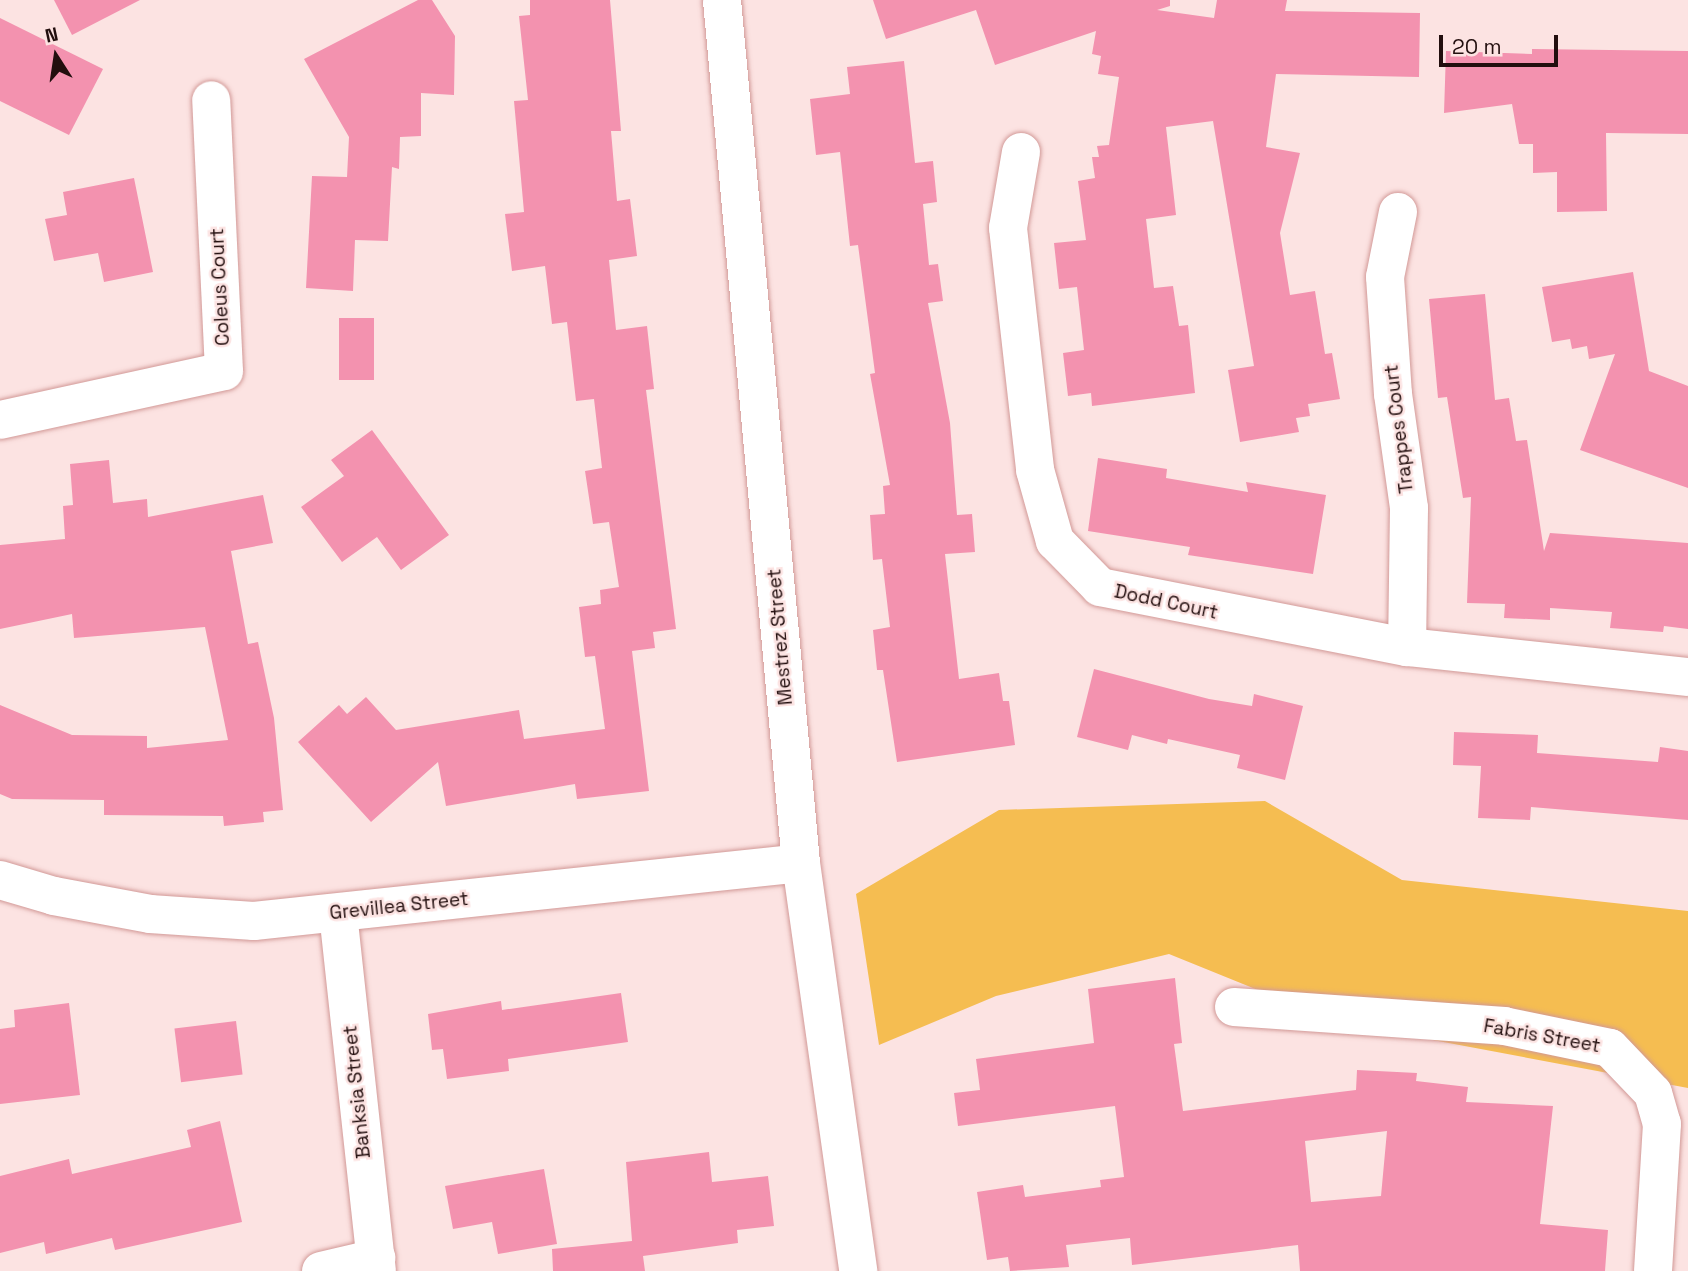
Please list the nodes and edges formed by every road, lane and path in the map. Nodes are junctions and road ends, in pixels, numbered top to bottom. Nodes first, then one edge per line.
1 (722, 0) edge
2 (211, 100) dead end
3 (1021, 152) dead end
4 (1398, 212) dead end
5 (0, 420) edge
6 (1406, 647) junction
7 (1688, 677) edge
8 (801, 863) junction
9 (0, 880) edge
10 (338, 913) junction
11 (1234, 1007) dead end
12 (377, 1264) edge
13 (321, 1271) edge
14 (858, 1271) edge
15 (1653, 1271) edge

1 - 8 street, Mestrez Street
2 - 5 street, Coleus Court
3 - 6 street, Dodd Court
4 - 6 street, Trappes Court
6 - 7 street, Dodd Court
8 - 10 street, Grevillea Street
8 - 14 street, Mestrez Street
9 - 10 street, Grevillea Street
10 - 12 street, Banksia Street
11 - 15 street, Fabris Street
12 - 13 street

